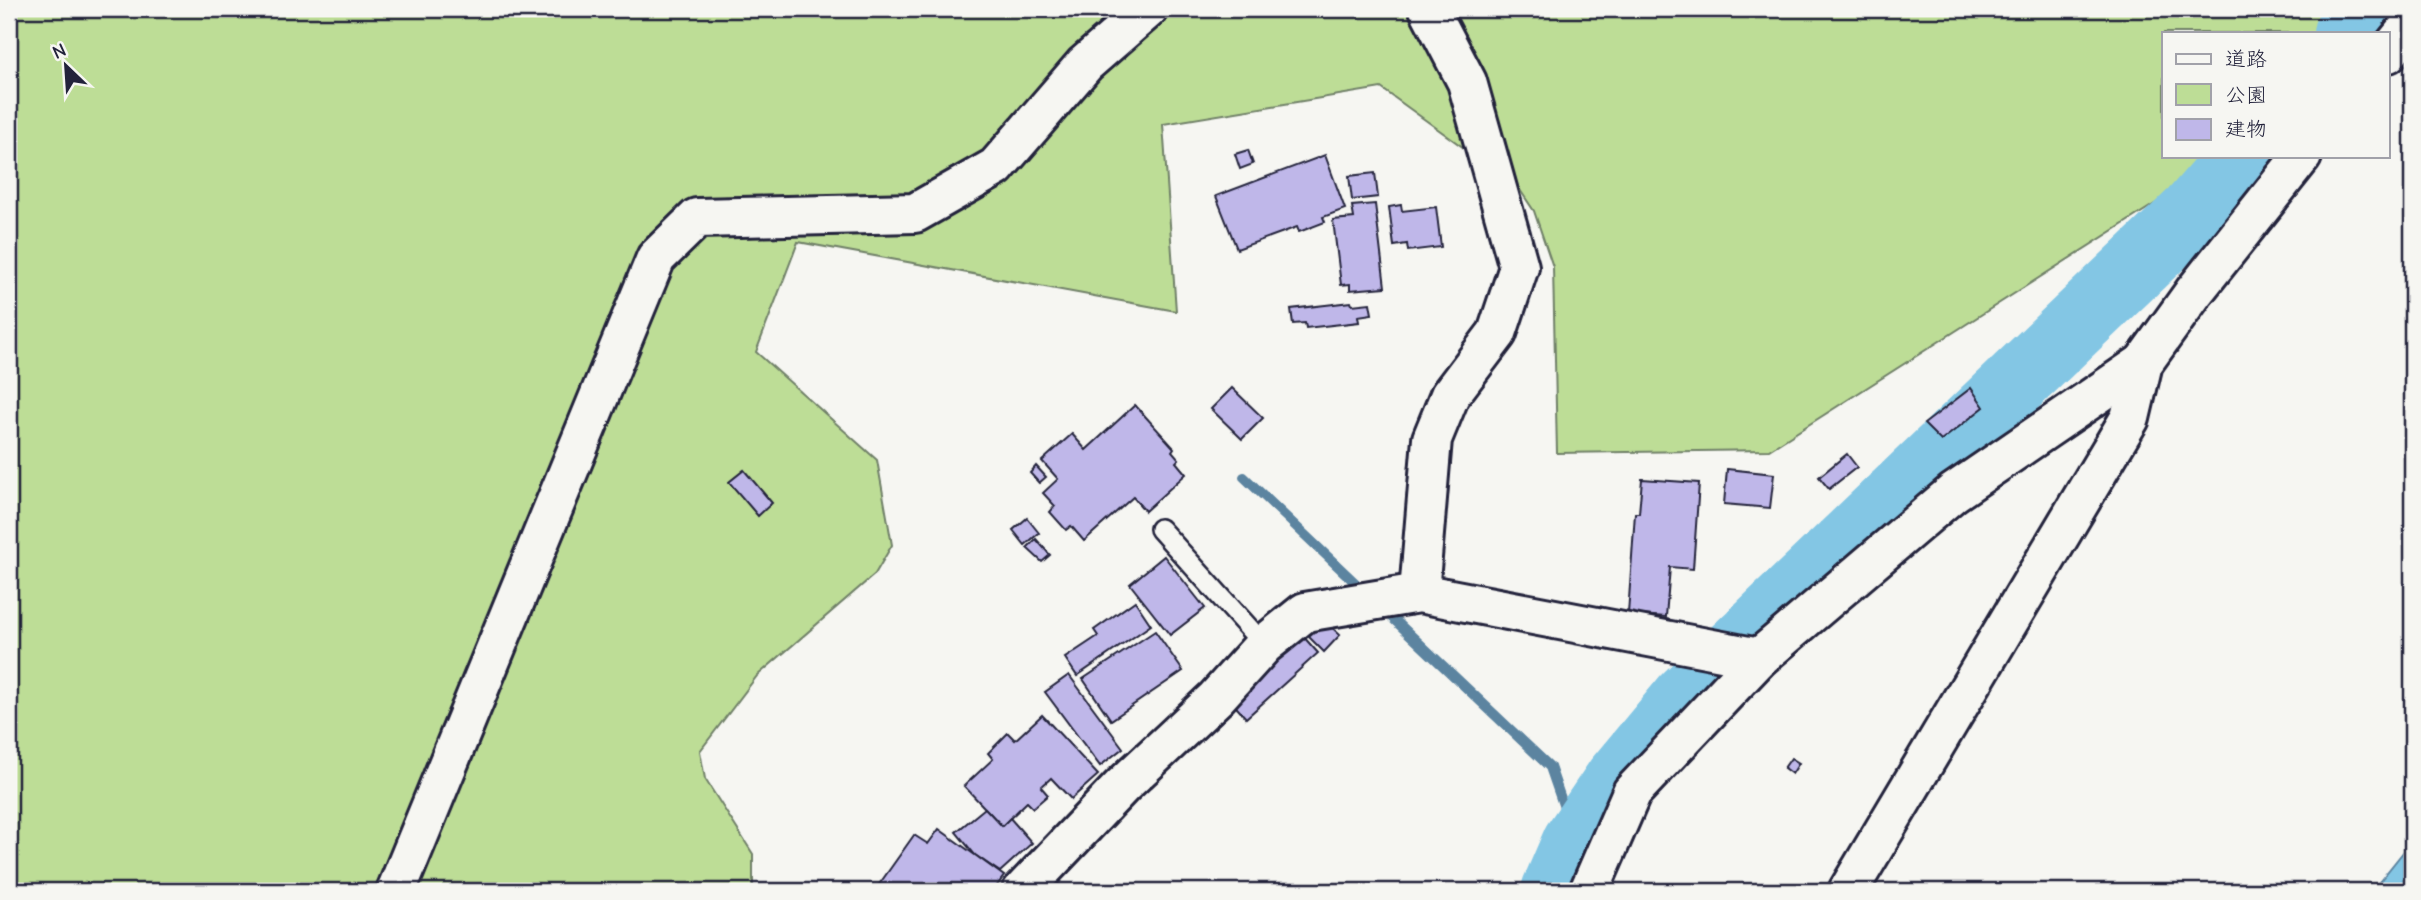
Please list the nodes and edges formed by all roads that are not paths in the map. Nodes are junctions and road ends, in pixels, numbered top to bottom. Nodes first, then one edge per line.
1 (1148, 9) edge
2 (1429, 9) edge
3 (2412, 23) edge
4 (2390, 50) edge
5 (2300, 158) edge
6 (2143, 363) junction
7 (1160, 529) dead end
8 (1390, 598) junction
9 (1264, 645) junction
10 (1759, 658) junction
11 (396, 891) edge
12 (1022, 891) edge
13 (1588, 891) edge
14 (1848, 891) edge

1 - 11 street
2 - 8 street
3 - 4 street
5 - 6 street
6 - 10 street
6 - 14 street
7 - 9 lane
8 - 9 street
8 - 10 street
9 - 12 street
10 - 13 street

